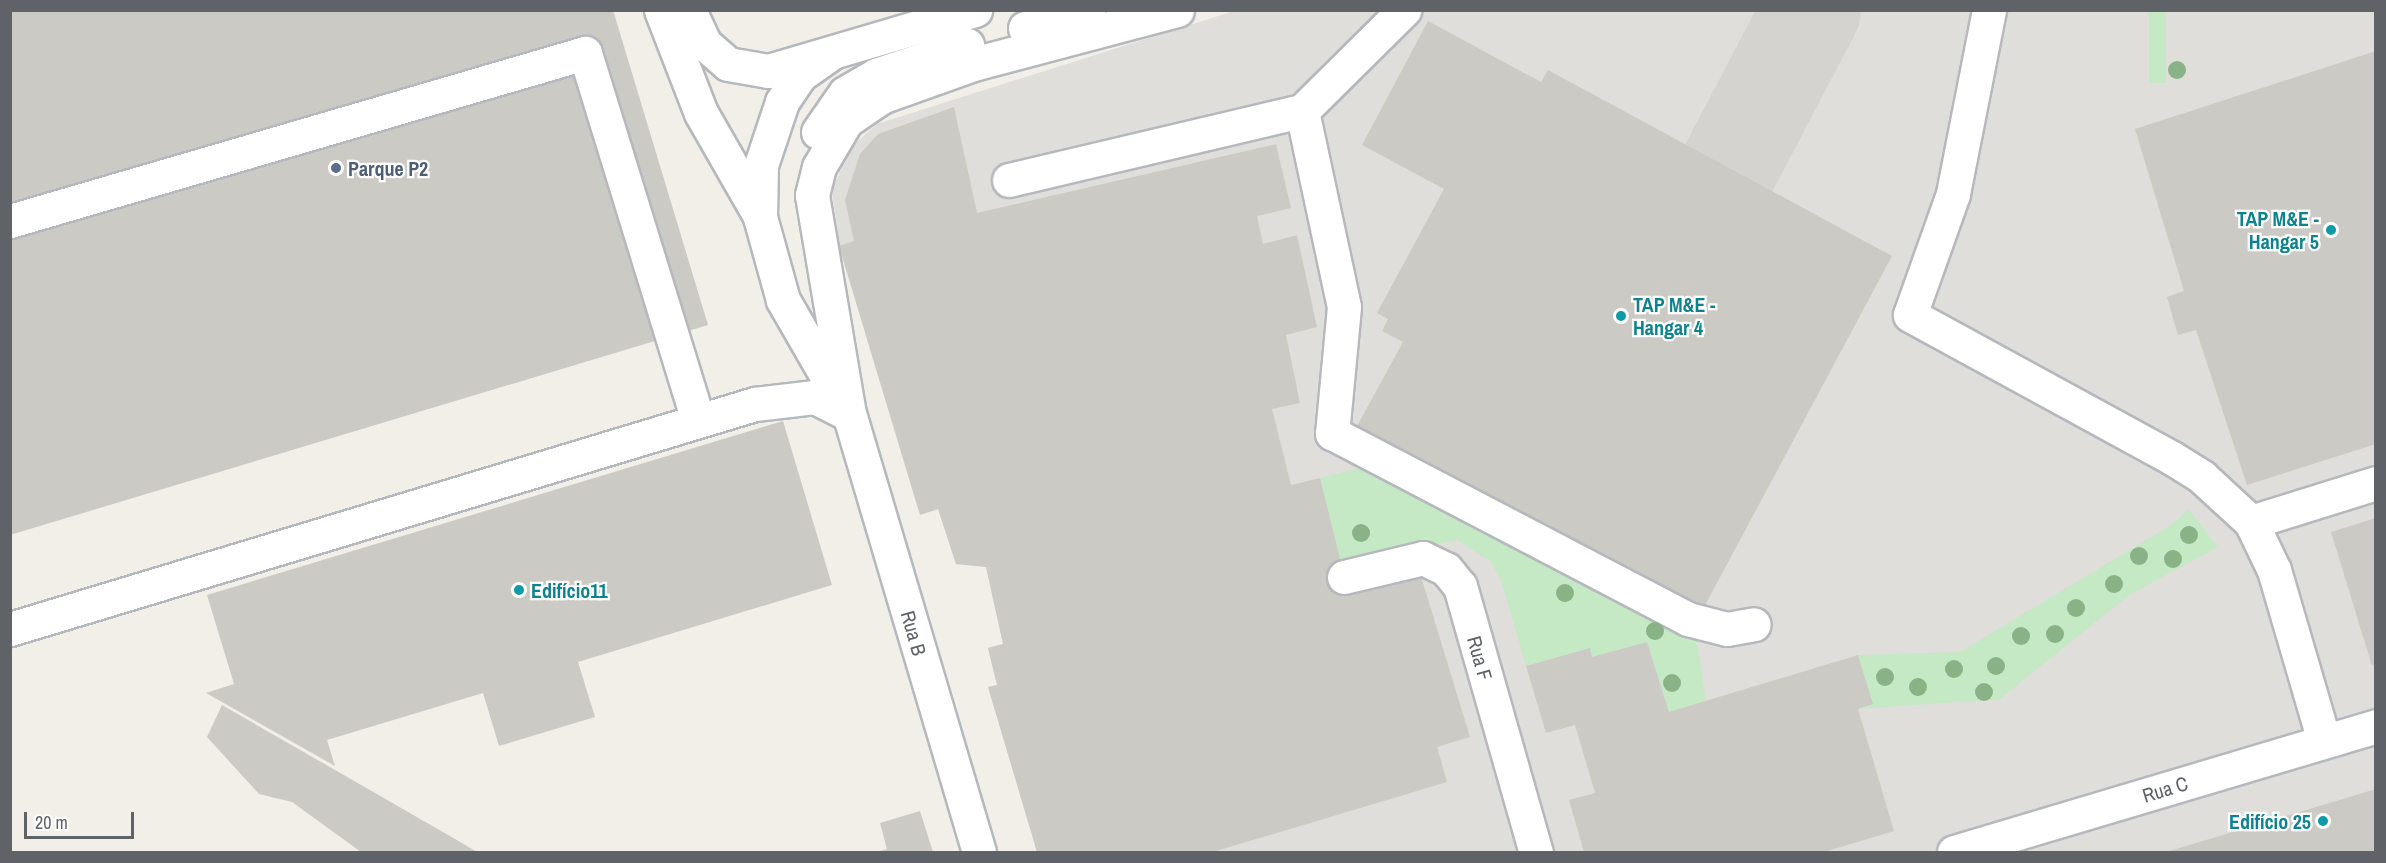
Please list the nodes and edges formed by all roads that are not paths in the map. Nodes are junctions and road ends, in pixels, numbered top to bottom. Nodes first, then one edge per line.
1 (661, 10) edge
2 (689, 10) edge
3 (975, 10) edge
4 (1088, 10) edge
5 (1177, 10) edge
6 (1404, 10) edge
7 (1989, 10) edge
8 (830, 54) junction
9 (1302, 111) junction
10 (1009, 180) dead end
11 (812, 195) junction
12 (760, 217) junction
13 (10, 221) edge
14 (849, 414) junction
15 (698, 420) junction
16 (2376, 483) edge
17 (2251, 522) junction
18 (1344, 577) dead end
19 (1754, 624) dead end
20 (10, 629) edge
21 (2376, 726) edge
22 (2324, 741) junction
23 (1968, 850) edge
24 (979, 852) edge
25 (1536, 852) edge

1 - 12 street
2 - 8 street
3 - 8 street
4 - 11 street
5 - 11 street
6 - 9 street
7 - 17 street
8 - 12 street
9 - 10 street
9 - 19 street
11 - 14 street
12 - 14 street
13 - 15 street
14 - 15 street
14 - 24 street, Rua B
15 - 20 street
16 - 17 street
17 - 22 street
18 - 25 street, Rua F
21 - 22 street, Rua C
22 - 23 street, Rua C

